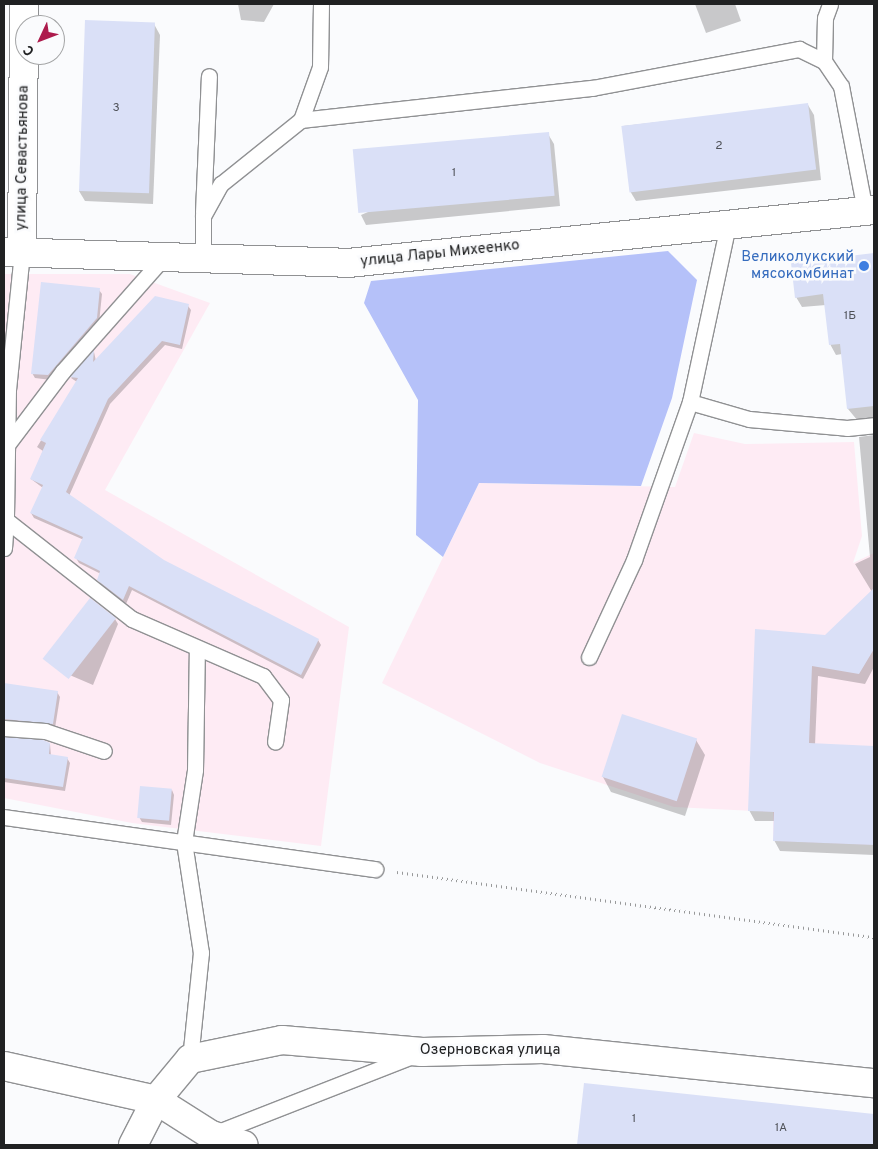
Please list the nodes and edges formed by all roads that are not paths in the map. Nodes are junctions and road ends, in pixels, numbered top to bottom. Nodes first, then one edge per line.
1 (24, 4) edge
2 (321, 4) edge
3 (830, 4) edge
4 (824, 61) junction
5 (209, 76) dead end
6 (302, 120) junction
7 (870, 211) edge
8 (203, 216) junction
9 (728, 225) junction
10 (13, 252) edge
11 (162, 259) junction
12 (203, 261) junction
13 (690, 402) junction
14 (874, 425) edge
15 (7, 445) junction
16 (6, 520) junction
17 (4, 548) edge
18 (197, 648) junction
19 (589, 656) dead end
20 (4, 728) edge
21 (275, 742) dead end
22 (104, 751) dead end
23 (4, 817) edge
24 (184, 842) junction
25 (375, 869) road end
26 (422, 1052) junction
27 (190, 1059) junction
28 (4, 1066) edge
29 (874, 1083) edge
30 (156, 1100) junction
31 (212, 1135) junction
32 (133, 1145) edge
33 (244, 1145) edge

1 - 10 street, улица Севастьянова
2 - 6 lane
3 - 4 lane
4 - 6 lane
4 - 7 lane
5 - 8 lane
6 - 8 lane
7 - 9 street, улица Лары Михеенко
8 - 12 lane
9 - 12 street, улица Лары Михеенко
9 - 13 lane
10 - 11 street, улица Лары Михеенко
10 - 15 lane
11 - 12 street, улица Лары Михеенко
11 - 15 lane
13 - 14 lane
13 - 19 lane
15 - 16 lane
16 - 17 lane
16 - 18 lane
18 - 21 lane
18 - 24 lane
20 - 22 lane
23 - 24 lane
24 - 25 lane
24 - 27 lane
26 - 27 street, Озерновская улица
26 - 29 street, Озерновская улица
26 - 31 lane
27 - 30 street
28 - 30 street
30 - 31 street
30 - 32 street
31 - 33 street

